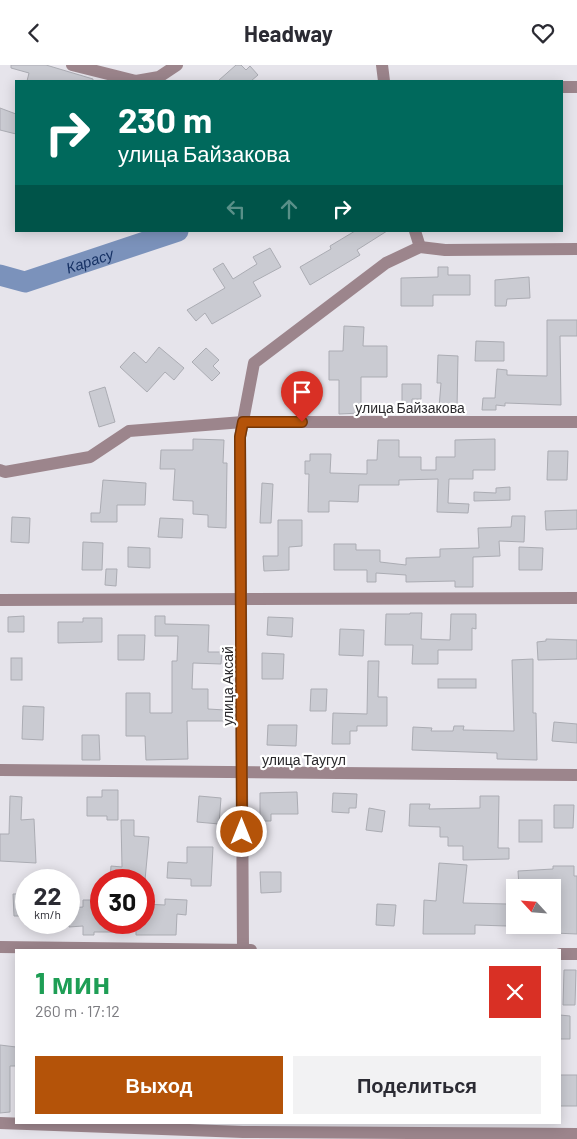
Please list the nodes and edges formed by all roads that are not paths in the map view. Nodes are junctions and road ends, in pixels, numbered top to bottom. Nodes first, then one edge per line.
1 (72, 65) edge
2 (177, 65) edge
3 (382, 65) edge
4 (132, 80) edge
5 (142, 80) edge
6 (384, 80) edge
7 (563, 87) edge
8 (577, 87) edge
9 (415, 232) edge
10 (420, 247) junction
11 (577, 249) edge
12 (243, 422) junction
13 (577, 422) edge
14 (0, 470) edge
15 (577, 597) edge
16 (241, 598) junction
17 (0, 600) edge
18 (0, 770) edge
19 (242, 773) junction
20 (577, 775) edge
21 (0, 947) edge
22 (162, 949) edge
23 (243, 949) edge
24 (561, 954) edge
25 (577, 954) edge
26 (0, 1123) edge
27 (15, 1123) edge
28 (30, 1124) edge
29 (243, 1131) edge
30 (577, 1134) edge

1 - 4 street
2 - 5 street
3 - 6 street
7 - 8 street
9 - 10 street
10 - 11 street
10 - 12 street, улица Аксай
12 - 13 street, улица Байзакова
12 - 14 street, улица Байзакова
12 - 16 street, улица Аксай
15 - 16 street
16 - 17 street
16 - 19 street, улица Аксай
18 - 19 street, улица Таугул
19 - 20 street, улица Таугул
19 - 23 street, улица Аксай
21 - 22 street
24 - 25 street
26 - 27 street
28 - 29 street
29 - 30 street

